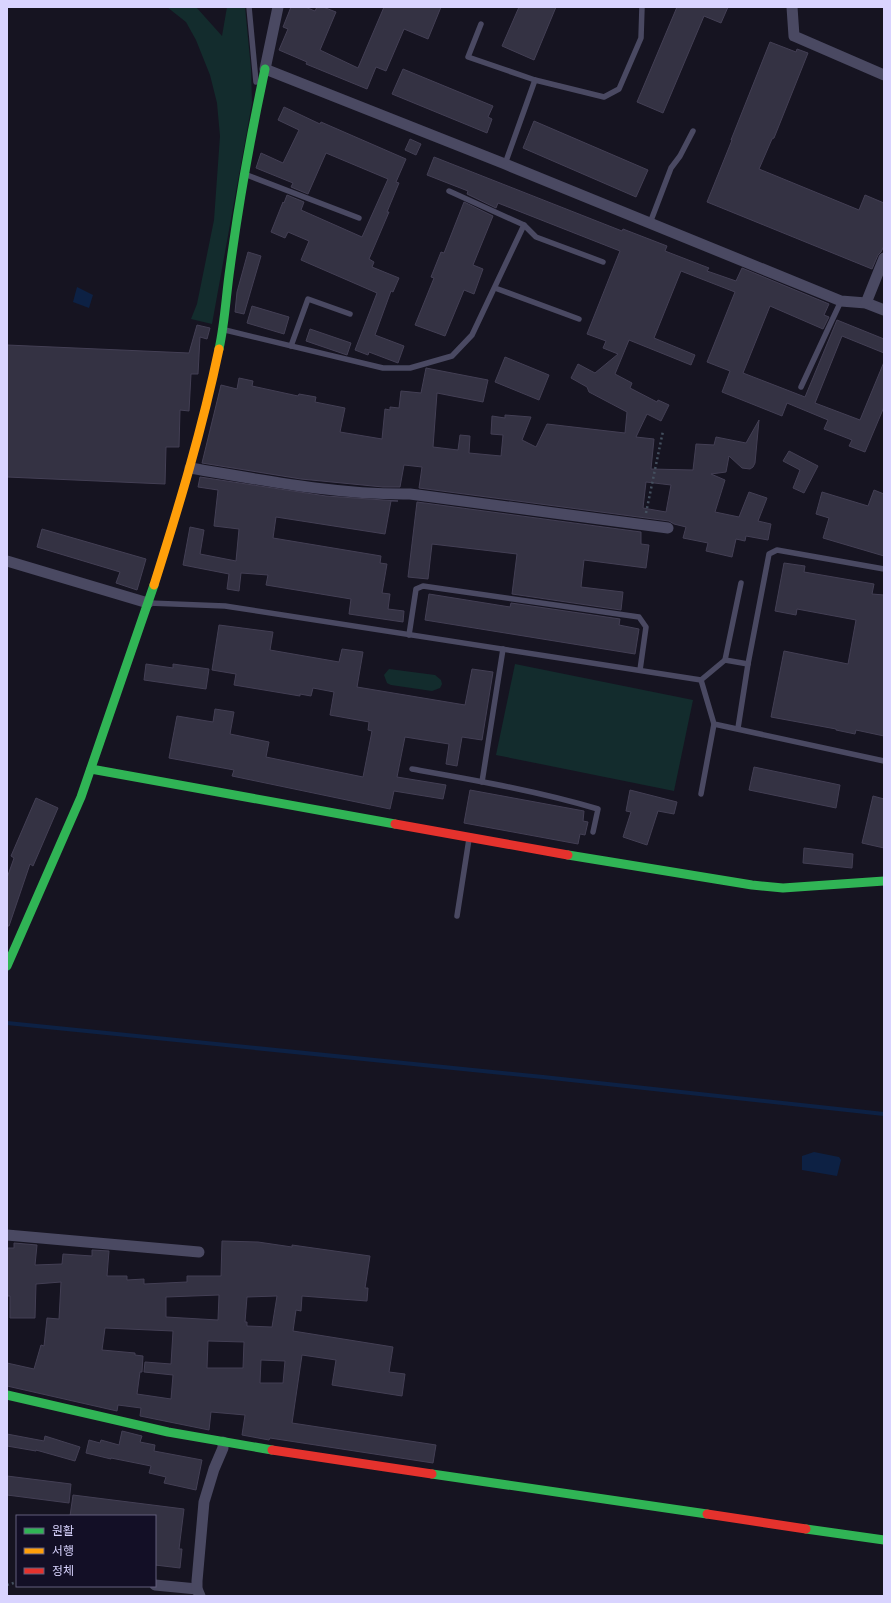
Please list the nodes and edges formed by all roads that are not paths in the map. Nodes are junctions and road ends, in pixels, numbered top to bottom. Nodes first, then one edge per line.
1 (249, 7) edge
2 (278, 7) edge
3 (642, 7) edge
4 (792, 7) edge
5 (481, 24) dead end
6 (265, 70) junction
7 (884, 75) edge
8 (535, 80) junction
9 (258, 103) junction
10 (693, 131) dead end
11 (505, 164) junction
12 (245, 174) junction
13 (449, 191) dead end
14 (359, 218) dead end
15 (650, 224) junction
16 (524, 225) junction
17 (884, 258) edge
18 (603, 262) dead end
19 (495, 288) junction
20 (841, 301) junction
21 (866, 303) junction
22 (884, 310) edge
23 (350, 314) dead end
24 (579, 319) dead end
25 (223, 330) junction
26 (291, 346) junction
27 (801, 387) dead end
28 (190, 468) junction
29 (668, 528) dead end
30 (7, 561) edge
31 (884, 569) edge
32 (741, 583) dead end
33 (148, 603) junction
34 (409, 635) junction
35 (504, 649) junction
36 (725, 660) junction
37 (748, 664) junction
38 (640, 670) junction
39 (701, 680) junction
40 (714, 724) junction
41 (738, 728) junction
42 (884, 761) edge
43 (91, 769) junction
44 (412, 769) dead end
45 (482, 782) junction
46 (701, 794) dead end
47 (593, 832) dead end
48 (469, 837) junction
49 (884, 881) edge
50 (457, 916) dead end
51 (7, 966) edge
52 (7, 1235) edge
53 (199, 1252) dead end
54 (7, 1394) edge
55 (223, 1442) junction
56 (884, 1540) edge
57 (156, 1585) edge
58 (198, 1592) edge

1 - 9 lane
2 - 6 street
3 - 8 lane
4 - 7 street
5 - 8 lane
6 - 9 street
6 - 11 street
8 - 11 lane
9 - 12 street
10 - 15 lane
11 - 15 street
12 - 14 lane
12 - 25 street
13 - 16 lane
15 - 20 street
16 - 18 lane
16 - 19 lane
17 - 21 street
19 - 24 lane
19 - 26 lane
20 - 21 street
20 - 27 lane
21 - 22 street
23 - 26 lane
25 - 26 lane
25 - 28 street
28 - 29 street
28 - 33 street
30 - 33 street
31 - 37 lane
32 - 36 lane
33 - 34 lane
33 - 43 street
34 - 35 lane
34 - 38 lane
35 - 38 lane
35 - 45 lane
36 - 37 lane
36 - 39 lane
37 - 41 lane
38 - 39 lane
39 - 40 lane
40 - 41 lane
40 - 46 lane
41 - 42 lane
43 - 48 street
43 - 51 street
44 - 45 lane
45 - 47 lane
48 - 49 street
48 - 50 lane
52 - 53 street
54 - 55 street
55 - 56 street
55 - 58 street
57 - 58 street

